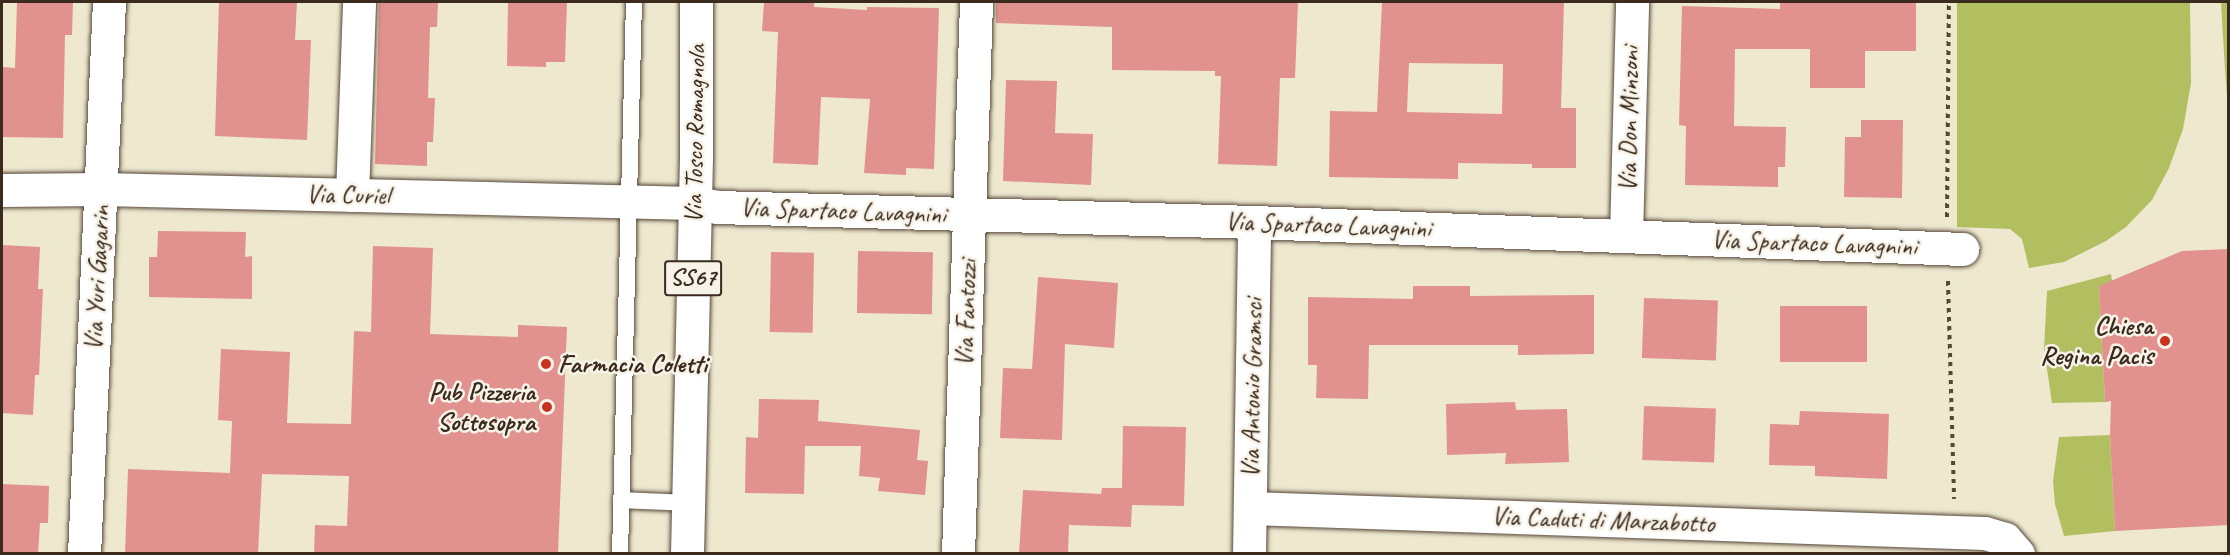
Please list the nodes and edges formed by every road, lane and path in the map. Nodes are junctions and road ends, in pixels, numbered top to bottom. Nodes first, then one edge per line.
1 (109, 2) edge
2 (359, 2) edge
3 (634, 2) edge
4 (696, 2) edge
5 (976, 2) edge
6 (1632, 2) edge
7 (101, 189) junction
8 (2, 190) edge
9 (352, 195) junction
10 (627, 202) junction
11 (695, 203) junction
12 (970, 214) junction
13 (1254, 222) junction
14 (1626, 236) junction
15 (1962, 249) dead end
16 (621, 500) junction
17 (689, 503) junction
18 (1250, 508) junction
19 (84, 554) edge
20 (620, 554) edge
21 (687, 554) edge
22 (958, 554) edge
23 (1249, 554) edge
24 (2018, 554) edge

1 - 7 street, Via Yuri Gagarin
2 - 9 street
3 - 10 lane
4 - 11 street, Via Tosco Romagnola / SS67
5 - 12 street, Via Fantozzi
6 - 14 street, Via Don Minzoni
7 - 8 street, Via Curiel
7 - 9 street, Via Curiel
7 - 19 street, Via Yuri Gagarin
9 - 10 street, Via Curiel
10 - 11 street, Via Curiel
10 - 16 lane
11 - 12 street, Via Spartaco Lavagnini
11 - 17 street, Via Tosco Romagnola / SS67
12 - 13 street, Via Spartaco Lavagnini
12 - 22 street, Via Fantozzi
13 - 14 street, Via Spartaco Lavagnini
13 - 18 street, Via Antonio Gramsci
14 - 15 street, Via Spartaco Lavagnini
16 - 17 lane
16 - 20 lane
17 - 21 street, Via Tosco Romagnola / SS67
18 - 23 street, Via Antonio Gramsci
18 - 24 street, Via Caduti di Marzabotto

